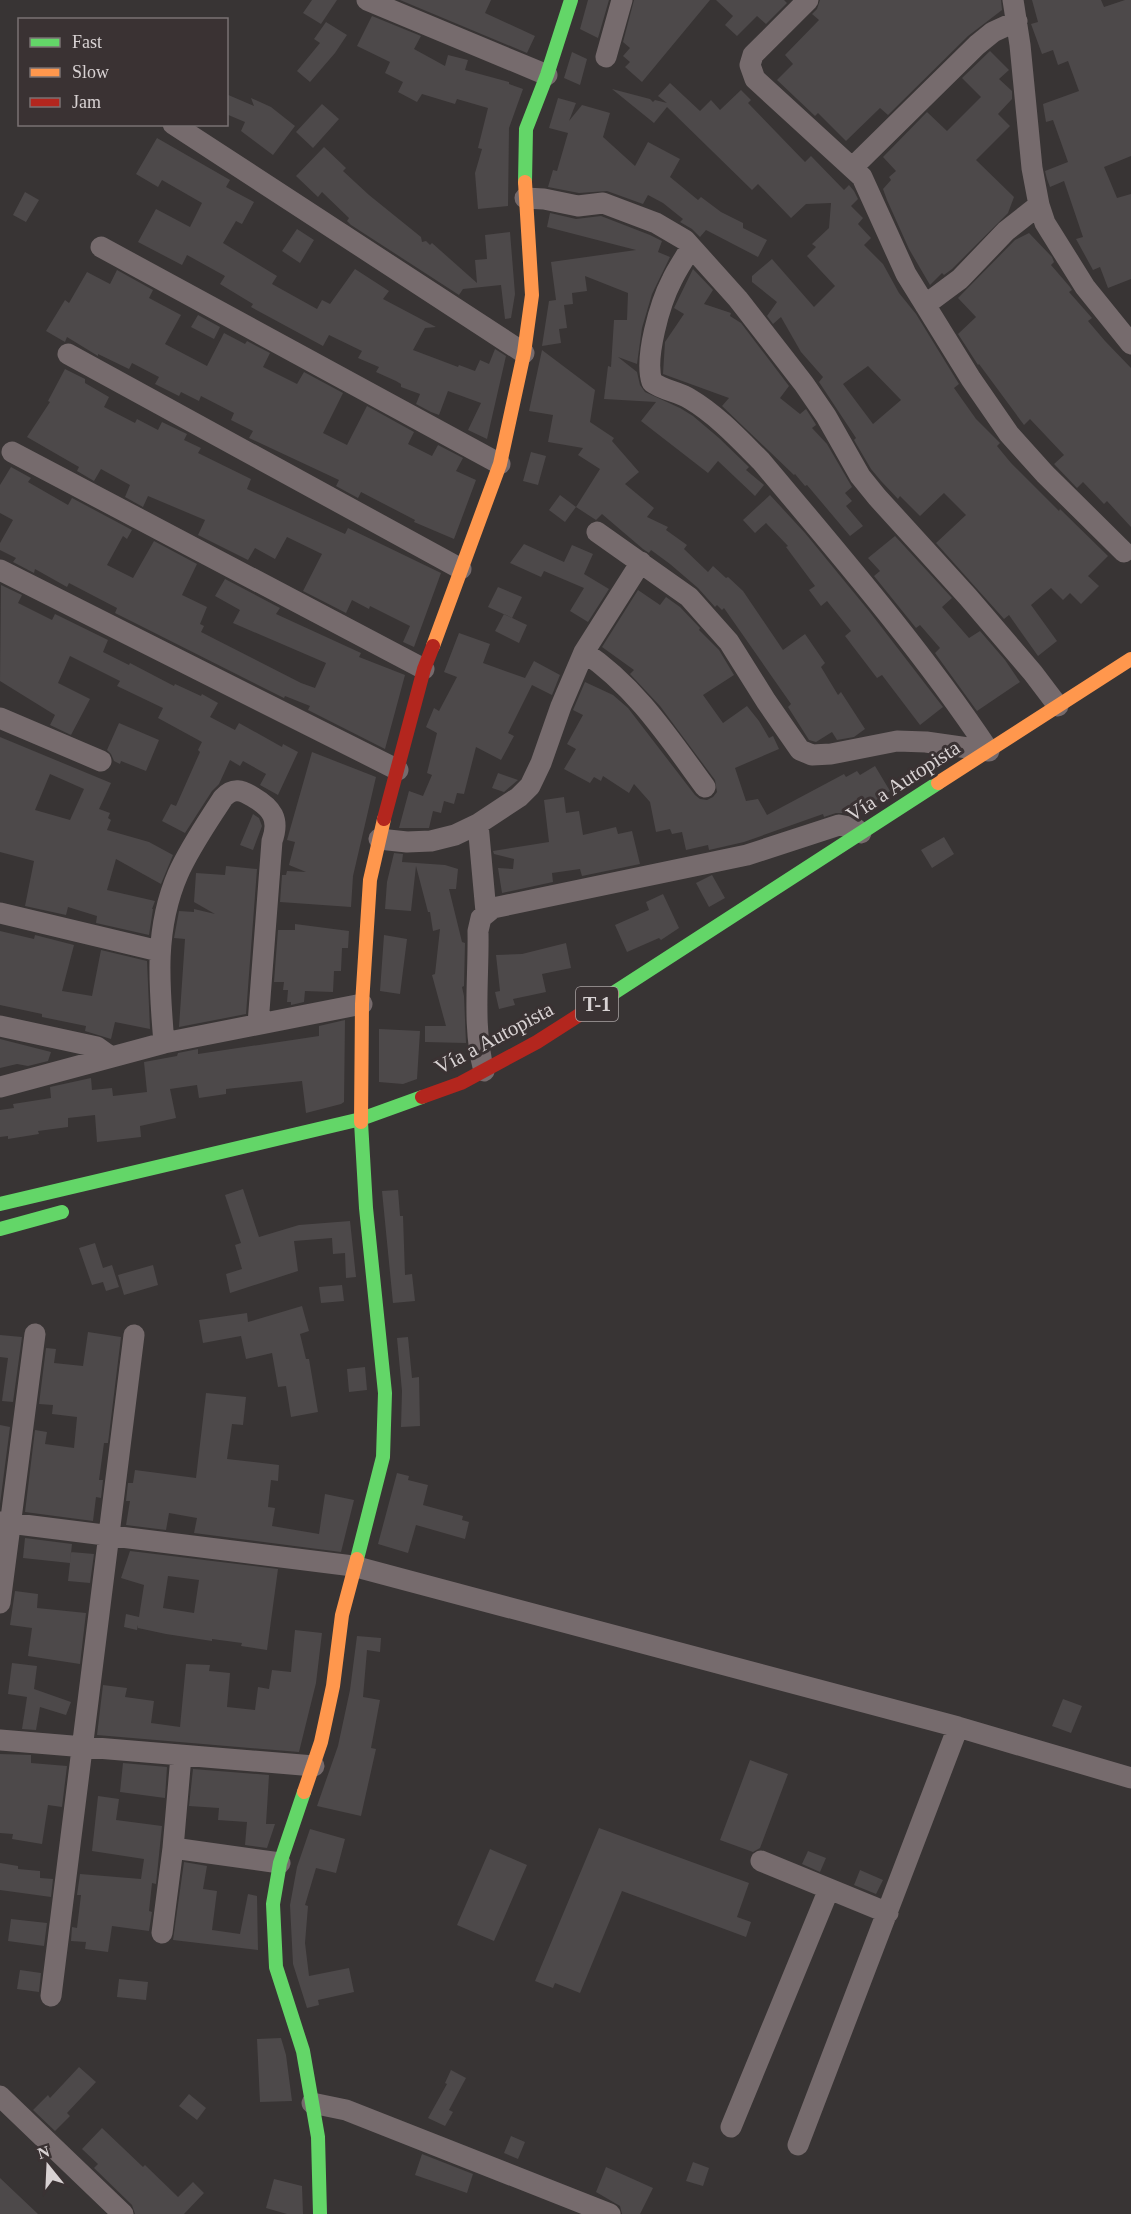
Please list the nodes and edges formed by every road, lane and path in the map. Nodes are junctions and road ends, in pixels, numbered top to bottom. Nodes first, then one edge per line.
1 (367, 0) edge
2 (571, 0) edge
3 (622, 0) edge
4 (808, 0) edge
5 (1015, 10) edge
6 (606, 57) dead end
7 (547, 75) junction
8 (176, 126) edge
9 (853, 167) junction
10 (525, 198) junction
11 (1039, 205) junction
12 (691, 247) junction
13 (101, 248) dead end
14 (926, 305) junction
15 (1131, 344) edge
16 (524, 353) junction
17 (68, 354) dead end
18 (12, 452) dead end
19 (500, 464) junction
20 (597, 532) dead end
21 (1124, 552) dead end
22 (641, 562) junction
23 (461, 569) junction
24 (0, 570) edge
25 (584, 652) junction
26 (1131, 659) edge
27 (424, 669) junction
28 (1058, 706) junction
29 (0, 718) edge
30 (989, 751) junction
31 (101, 761) dead end
32 (398, 770) junction
33 (705, 787) dead end
34 (478, 824) junction
35 (861, 833) junction
36 (379, 839) junction
37 (486, 912) junction
38 (0, 913) edge
39 (159, 951) junction
40 (362, 1004) junction
41 (258, 1024) junction
42 (0, 1026) edge
43 (164, 1042) junction
44 (111, 1057) junction
45 (484, 1071) junction
46 (0, 1087) edge
47 (361, 1119) junction
48 (0, 1204) edge
49 (73, 1210) dead end
50 (0, 1229) edge
51 (35, 1334) dead end
52 (134, 1335) dead end
53 (5, 1522) edge
54 (109, 1535) junction
55 (353, 1566) junction
56 (0, 1603) edge
57 (958, 1727) junction
58 (0, 1740) edge
59 (81, 1747) junction
60 (181, 1756) junction
61 (314, 1766) junction
62 (1131, 1778) edge
63 (173, 1848) junction
64 (761, 1861) dead end
65 (280, 1863) junction
66 (829, 1889) junction
67 (888, 1913) junction
68 (162, 1933) dead end
69 (51, 1996) dead end
70 (0, 2096) edge
71 (312, 2103) junction
72 (731, 2127) dead end
73 (798, 2145) dead end
74 (123, 2214) edge
75 (320, 2214) edge
76 (610, 2214) edge

1 - 7 street
2 - 7 main road
3 - 6 street
4 - 9 street
5 - 9 street
5 - 11 street
7 - 10 main road
8 - 16 street
9 - 14 street
10 - 12 street
10 - 16 main road
11 - 14 street
11 - 15 street
12 - 28 street
12 - 30 street
13 - 19 street
14 - 21 street
16 - 19 main road
17 - 23 street
18 - 27 street
19 - 23 main road
20 - 22 street
22 - 25 street
22 - 30 street
23 - 27 main road
24 - 32 street
25 - 33 street
25 - 34 street
26 - 28 main road, Vía a Autopista / T-1
27 - 32 main road
28 - 30 main road, Vía a Autopista / T-1
29 - 31 street
30 - 35 main road, Vía a Autopista / T-1
32 - 36 main road
34 - 36 street
34 - 37 street
35 - 37 street
35 - 45 main road, Vía a Autopista / T-1
36 - 40 main road
37 - 45 street
38 - 39 street
39 - 41 street
39 - 43 street
40 - 41 street
40 - 47 main road
41 - 43 street
42 - 44 street
43 - 44 street
44 - 46 street
45 - 47 main road, Vía a Autopista / T-1
47 - 48 main road, Vía a Autopista / T-1
47 - 55 main road
49 - 50 main road
51 - 53 street
52 - 54 street
53 - 54 street
53 - 56 street
54 - 55 street
54 - 59 street
55 - 57 street
55 - 61 main road
57 - 62 street
57 - 67 street
58 - 59 street
59 - 60 street
59 - 69 street
60 - 61 street
60 - 63 street
61 - 65 main road
63 - 65 street
63 - 68 street
64 - 66 street
65 - 71 main road
66 - 67 street
66 - 72 street
67 - 73 street
70 - 74 street
71 - 75 main road
71 - 76 street

